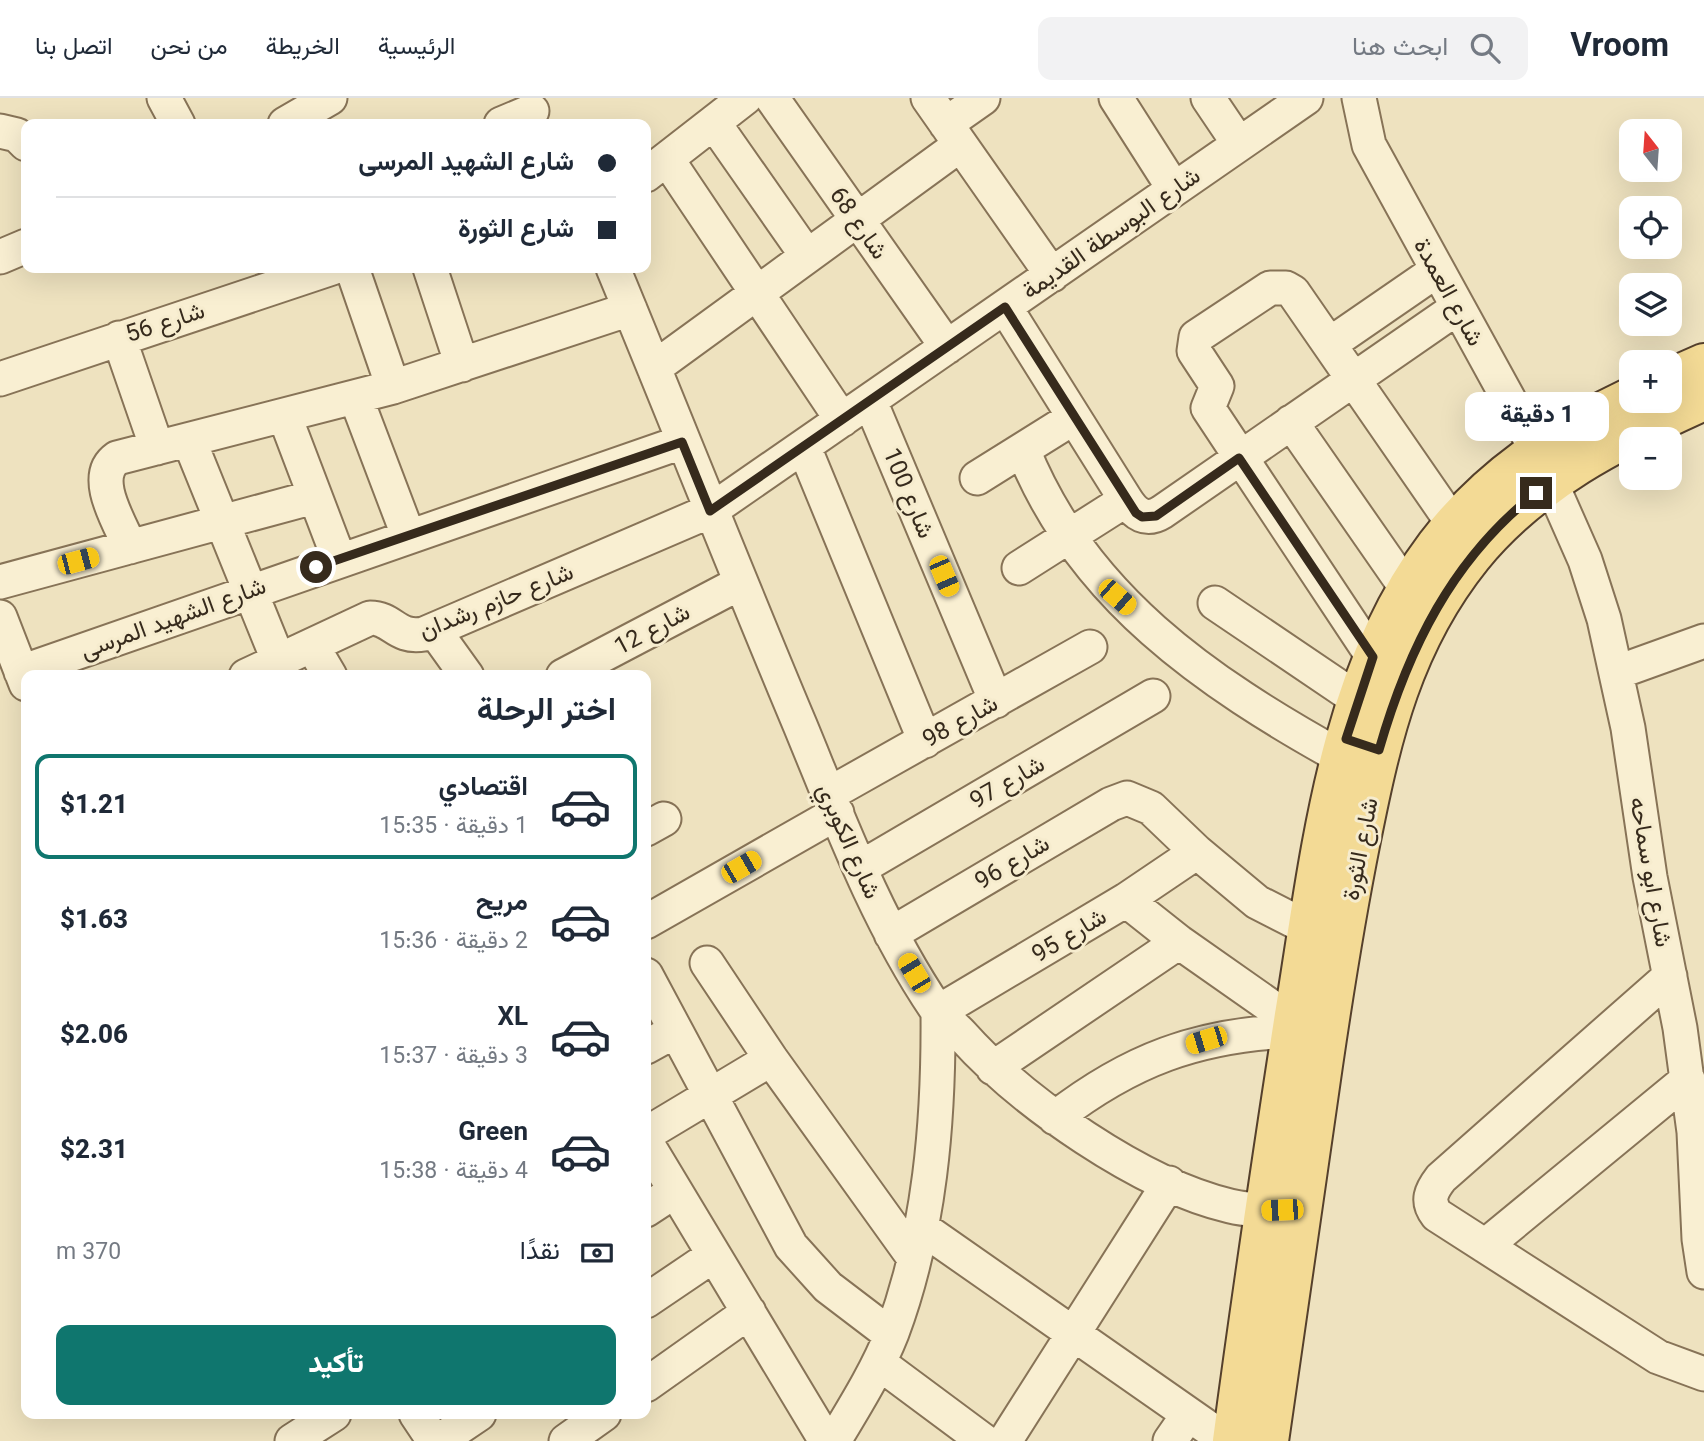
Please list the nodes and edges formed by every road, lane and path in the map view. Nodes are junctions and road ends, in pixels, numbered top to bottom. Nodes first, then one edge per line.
1 (164, 98) edge
2 (330, 98) edge
3 (745, 98) edge
4 (772, 98) edge
5 (984, 98) edge
6 (1116, 98) edge
7 (1208, 98) edge
8 (1305, 98) edge
9 (1359, 98) edge
10 (532, 111) edge
11 (175, 119) edge
12 (294, 119) edge
13 (513, 119) edge
14 (945, 122) edge
15 (714, 123) junction
16 (0, 131) edge
17 (21, 139) edge
18 (1238, 144) junction
19 (657, 167) edge
20 (1174, 189) junction
21 (857, 219) junction
22 (21, 248) edge
23 (807, 256) junction
24 (0, 257) edge
25 (1436, 271) junction
26 (316, 273) edge
27 (354, 273) edge
28 (432, 273) edge
29 (615, 273) edge
30 (1052, 275) junction
31 (757, 293) junction
32 (1005, 307) junction
33 (1457, 308) junction
34 (630, 309) junction
35 (119, 338) junction
36 (1330, 344) junction
37 (947, 347) junction
38 (1704, 363) edge
39 (462, 365) junction
40 (654, 368) junction
41 (1682, 373) edge
42 (0, 379) edge
43 (1353, 379) junction
44 (393, 387) junction
45 (356, 398) junction
46 (870, 401) junction
47 (1704, 401) edge
48 (1619, 406) edge
49 (285, 417) junction
50 (1073, 418) junction
51 (842, 420) junction
52 (1291, 422) junction
53 (189, 440) junction
54 (682, 442) junction
55 (804, 447) junction
56 (157, 448) junction
57 (1023, 450) junction
58 (1239, 458) junction
59 (1544, 465) junction
60 (977, 478) dead end
61 (314, 497) junction
62 (1137, 509) junction
63 (710, 511) junction
64 (221, 522) junction
65 (1454, 525) junction
66 (408, 535) junction
67 (1068, 538) junction
68 (130, 547) junction
69 (339, 559) junction
70 (1019, 568) dead end
71 (0, 582) edge
72 (740, 583) junction
73 (1407, 589) junction
74 (248, 591) junction
75 (1214, 603) dead end
76 (0, 617) edge
77 (434, 630) junction
78 (1704, 641) edge
79 (313, 647) junction
80 (1090, 647) dead end
81 (1373, 657) junction
82 (279, 662) junction
83 (21, 670) edge
84 (45, 670) edge
85 (260, 670) edge
86 (326, 670) edge
87 (463, 670) edge
88 (575, 670) edge
89 (1618, 672) junction
90 (1153, 696) dead end
91 (1357, 699) junction
92 (996, 701) junction
93 (925, 741) junction
94 (1355, 748) junction
95 (833, 804) junction
96 (1197, 852) junction
97 (860, 868) junction
98 (1126, 900) junction
99 (651, 919) edge
100 (1325, 933) junction
101 (891, 934) junction
102 (1179, 942) junction
103 (707, 963) dead end
104 (1670, 976) junction
105 (651, 985) edge
106 (938, 1012) junction
107 (1293, 1026) junction
108 (675, 1031) junction
109 (651, 1044) edge
110 (771, 1059) junction
111 (993, 1068) junction
112 (1688, 1079) junction
113 (708, 1097) junction
114 (1055, 1118) junction
115 (651, 1131) edge
116 (651, 1150) edge
117 (1169, 1183) junction
118 (675, 1191) junction
119 (651, 1207) edge
120 (1302, 1210) junction
121 (1263, 1211) junction
122 (1701, 1239) edge
123 (918, 1243) junction
124 (1485, 1246) junction
125 (714, 1255) junction
126 (1704, 1272) edge
127 (651, 1298) edge
128 (748, 1312) junction
129 (1073, 1334) junction
130 (885, 1349) junction
131 (1704, 1374) edge
132 (651, 1381) edge
133 (326, 1419) edge
134 (419, 1419) edge
135 (472, 1419) edge
136 (597, 1419) edge
137 (1179, 1428) edge
138 (840, 1438) edge
139 (292, 1441) edge
140 (434, 1441) edge
141 (439, 1441) edge
142 (566, 1441) edge
143 (984, 1441) edge
144 (1005, 1441) edge
145 (1227, 1441) edge
146 (1232, 1441) edge
147 (1269, 1441) edge

1 - 11 street
2 - 12 street
3 - 15 street
4 - 21 street, شارع 68
5 - 14 street
6 - 20 street
7 - 18 street
8 - 18 street, شارع البوسطة القديمة
9 - 25 street, شارع العمدة
10 - 13 street
14 - 21 street
14 - 30 street
15 - 19 street
15 - 23 street
16 - 17 street
18 - 20 street, شارع البوسطة القديمة
19 - 31 street
20 - 30 street, شارع البوسطة القديمة
21 - 23 street
21 - 37 street, شارع 68
22 - 24 street
23 - 31 street
25 - 33 street, شارع العمدة
25 - 36 street
26 - 35 street, شارع 56
27 - 44 street
28 - 39 street
29 - 34 street, شارع الكوبري
30 - 32 street, شارع البوسطة القديمة
31 - 40 street
31 - 51 street
32 - 37 street, شارع البوسطة القديمة
32 - 50 street
33 - 43 street
33 - 59 street, شارع العمدة
34 - 39 street
34 - 40 street, شارع الكوبري
35 - 42 street, شارع 56
35 - 56 street
36 - 43 street
36 - 58 street
37 - 46 street, شارع البوسطة القديمة
38 - 41 main road
39 - 44 street
40 - 54 street, شارع الكوبري
43 - 52 street
43 - 65 street
44 - 45 street
45 - 49 street
45 - 66 street
46 - 51 street, شارع البوسطة القديمة
46 - 92 street, شارع 100
47 - 59 main road, شارع الثورة
48 - 59 main road, شارع الثورة
49 - 53 street
49 - 61 street
50 - 57 street
50 - 62 street
51 - 55 street, شارع البوسطة القديمة
52 - 58 street
52 - 73 street
53 - 56 street
53 - 64 street
54 - 63 street, شارع الكوبري
54 - 66 street, شارع الشهيد المرسى
55 - 63 street, شارع البوسطة القديمة
55 - 93 street
56 - 68 street
57 - 60 street
57 - 67 street
58 - 62 street
58 - 81 street
59 - 65 main road, شارع الثورة
59 - 89 street, شارع ابو سماحه
59 - 94 main road, شارع الثورة
61 - 64 street
61 - 69 street
62 - 67 street
63 - 72 street, شارع الكوبري
63 - 77 street, شارع حازم رشدان
64 - 68 street
64 - 74 street
65 - 73 main road, شارع الثورة
66 - 69 street, شارع الشهيد المرسى
67 - 70 street
67 - 94 street
68 - 71 street
69 - 74 street, شارع الشهيد المرسى
72 - 88 street, شارع 12
72 - 95 street, شارع الكوبري
73 - 81 main road, شارع الثورة
74 - 82 street
74 - 84 street, شارع الشهيد المرسى
75 - 91 street
76 - 83 street
77 - 79 street, شارع حازم رشدان
77 - 87 street
78 - 89 street
79 - 82 street, شارع حازم رشدان
79 - 86 street
80 - 92 street, شارع 98
81 - 91 main road, شارع الثورة
82 - 85 street, شارع حازم رشدان
89 - 104 street, شارع ابو سماحه
90 - 97 street, شارع 97
91 - 94 main road, شارع الثورة
92 - 93 street, شارع 98
93 - 95 street, شارع 98
94 - 100 main road, شارع الثورة
95 - 97 street, شارع الكوبري
95 - 99 street, شارع 98
96 - 98 street, شارع 95
96 - 100 street
96 - 101 street, شارع 96
97 - 101 street, شارع الكوبري
98 - 102 street
98 - 106 street, شارع 95
100 - 107 main road, شارع الثورة
100 - 120 main road, شارع الثورة
101 - 106 street, شارع الكوبري
102 - 107 street
102 - 111 street
103 - 110 street
104 - 112 street, شارع ابو سماحه
104 - 124 street
105 - 108 street
106 - 111 street, شارع الكوبري
106 - 123 street
107 - 114 street
107 - 121 main road, شارع الثورة
108 - 109 street
108 - 113 street
110 - 113 street
110 - 123 street
111 - 114 street, شارع الكوبري
112 - 122 street, شارع ابو سماحه
112 - 124 street
113 - 115 street
113 - 130 street
114 - 117 street, شارع الكوبري
116 - 118 street
117 - 121 street, شارع الكوبري
117 - 129 street
118 - 119 street
118 - 125 street
120 - 121 street, شارع الكوبري
120 - 147 main road, شارع الثورة
121 - 146 main road, شارع الثورة
122 - 126 street, شارع ابو سماحه
123 - 129 street
123 - 130 street
124 - 131 street
125 - 127 street
125 - 128 street
128 - 132 street
128 - 138 street
129 - 137 street
129 - 144 street
130 - 138 street
130 - 143 street
133 - 139 street
134 - 140 street
135 - 141 street
136 - 142 street
137 - 145 street

